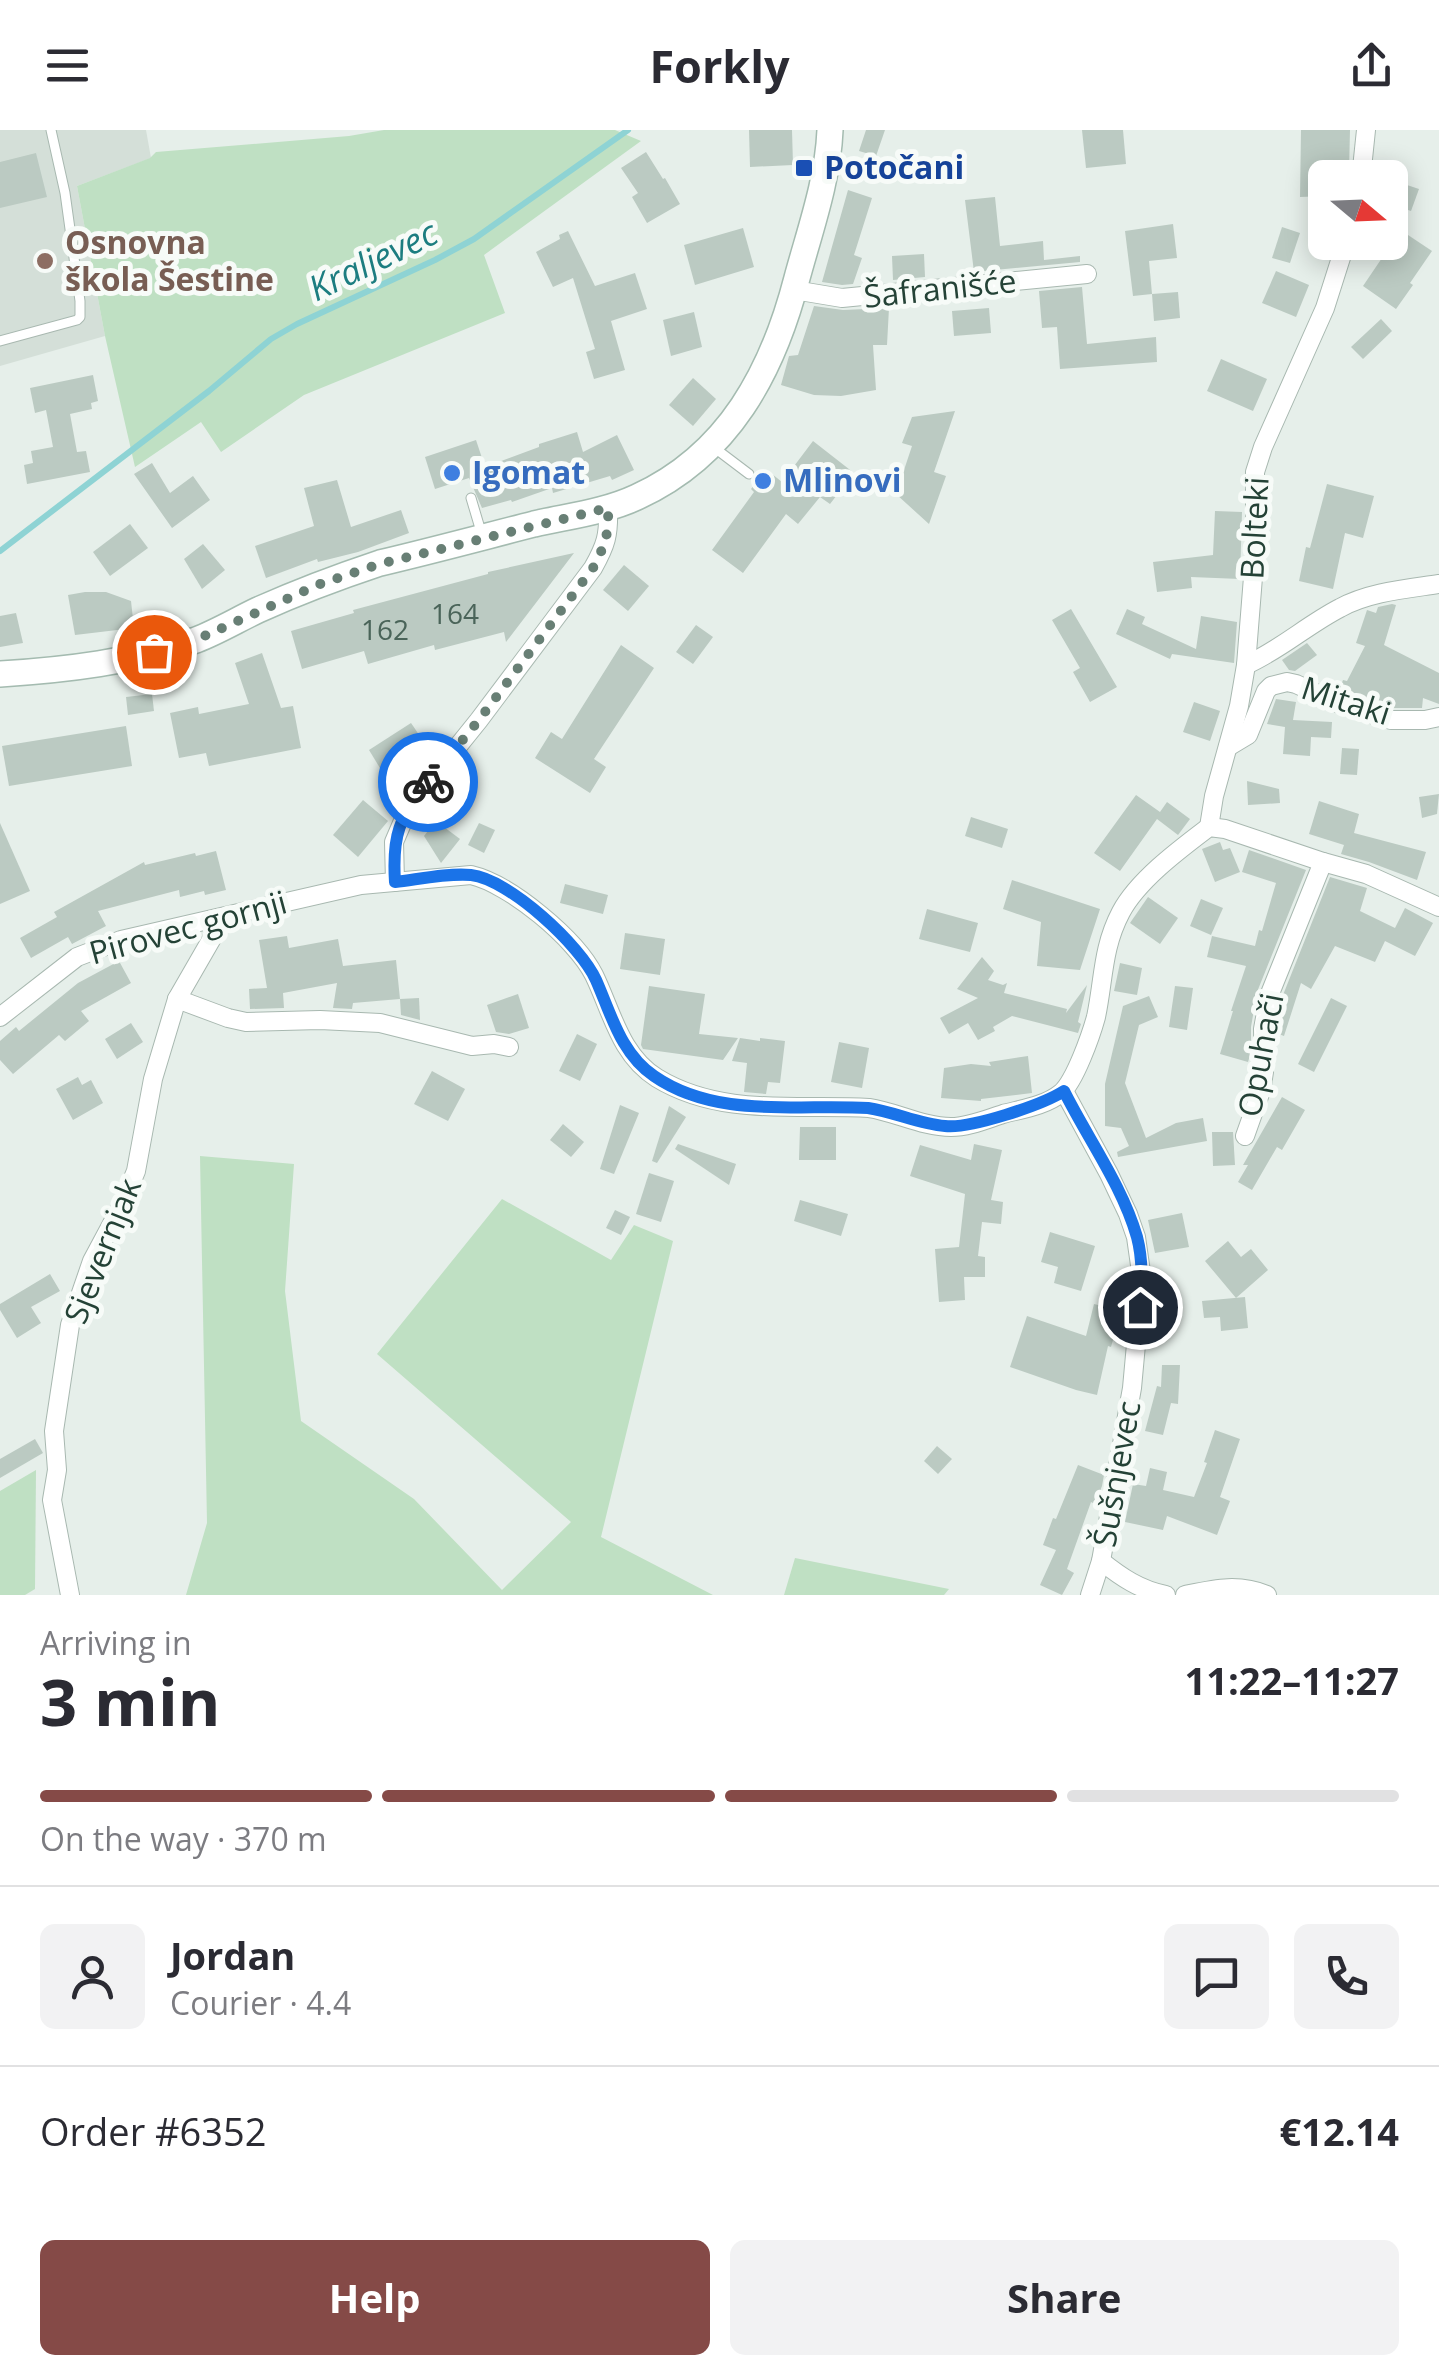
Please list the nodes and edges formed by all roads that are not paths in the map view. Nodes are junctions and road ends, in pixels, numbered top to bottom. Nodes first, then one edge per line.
1 (51, 130) edge
2 (830, 130) edge
3 (1366, 130) edge
4 (1363, 160) edge
5 (1340, 260) edge
6 (1087, 274) dead end
7 (794, 290) junction
8 (0, 341) edge
9 (710, 444) junction
10 (750, 474) dead end
11 (471, 498) dead end
12 (608, 508) junction
13 (483, 538) junction
14 (1439, 584) edge
15 (1246, 666) junction
16 (0, 674) edge
17 (1439, 717) edge
18 (1228, 747) junction
19 (1209, 827) junction
20 (1322, 862) junction
21 (395, 882) junction
22 (1439, 907) edge
23 (220, 920) junction
24 (177, 999) junction
25 (0, 1017) edge
26 (509, 1047) dead end
27 (1064, 1091) junction
28 (1245, 1136) dead end
29 (1101, 1561) junction
30 (70, 1595) edge
31 (1090, 1595) edge
32 (1166, 1595) edge
33 (1185, 1595) edge
34 (1267, 1595) edge

1 - 8 lane
2 - 7 main road
3 - 4 street
5 - 15 street, Bolteki
6 - 7 street, Šafranišće
7 - 9 main road
9 - 10 lane
9 - 12 main road
11 - 13 lane
12 - 13 main road
12 - 21 street
13 - 16 main road
14 - 15 street
15 - 18 street, Bolteki
17 - 18 street, Mitaki
18 - 19 street, Bolteki
19 - 20 street
19 - 27 street
20 - 22 street
20 - 28 street, Opuhači
21 - 23 street, Pirovec gornji
21 - 27 street, Pirovec gornji
23 - 24 street, Sjevernjak
23 - 25 street, Pirovec gornji
24 - 26 street
24 - 30 street, Sjevernjak
27 - 29 street, Šušnjevec
29 - 31 street
29 - 32 street, Šušnjevec
33 - 34 street

